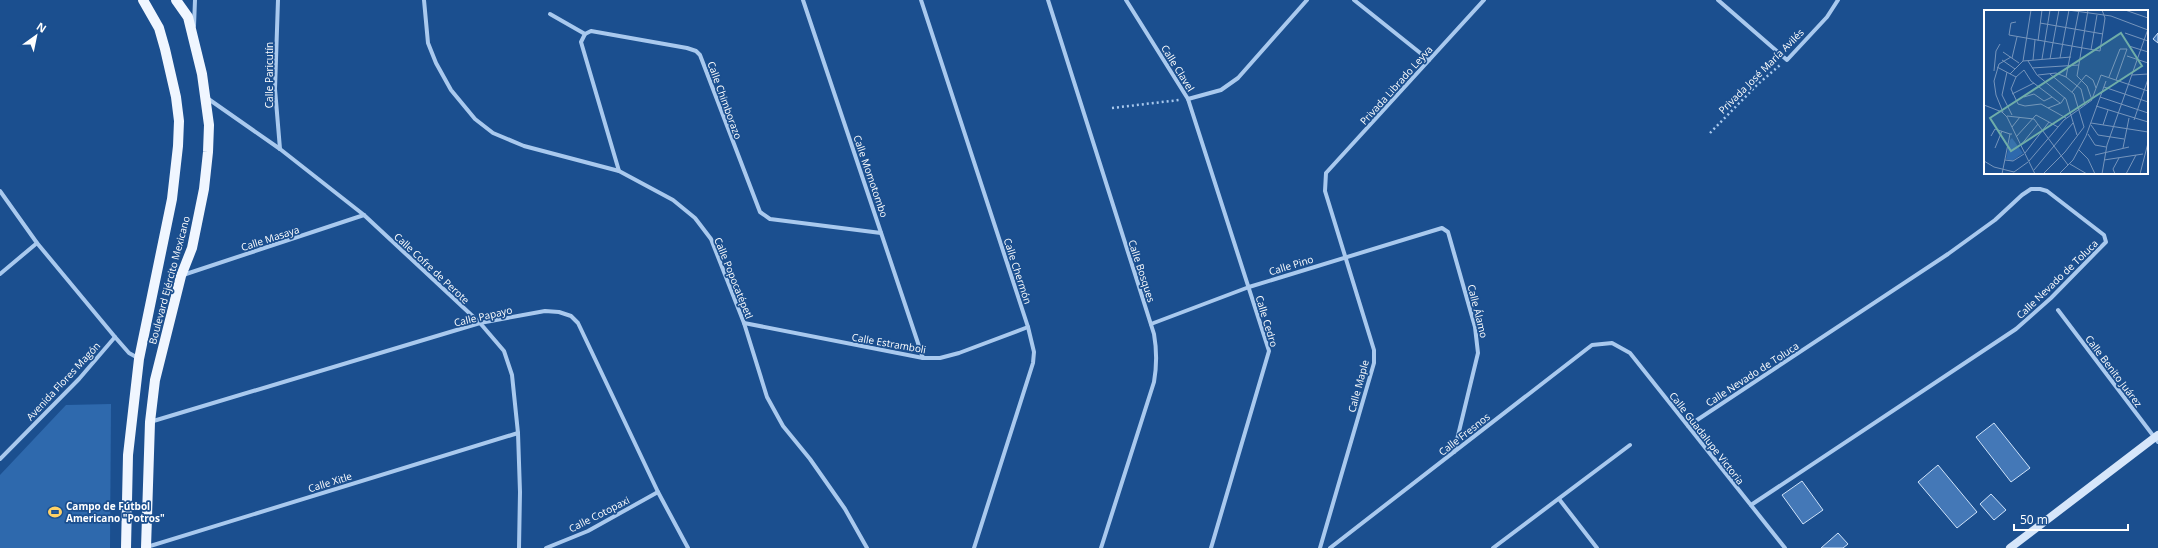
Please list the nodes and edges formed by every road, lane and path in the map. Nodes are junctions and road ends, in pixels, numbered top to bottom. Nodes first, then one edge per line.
1 (143, 0) edge
2 (176, 0) edge
3 (195, 0) edge
4 (278, 0) edge
5 (424, 0) edge
6 (803, 0) edge
7 (921, 0) edge
8 (1048, 0) edge
9 (1126, 0) edge
10 (1307, 0) edge
11 (1354, 0) edge
12 (1484, 0) edge
13 (1718, 0) edge
14 (1838, 0) edge
15 (550, 14) dead end
16 (585, 34) junction
17 (194, 37) junction
18 (1429, 60) junction
19 (1787, 60) junction
20 (206, 96) junction
21 (1188, 99) junction
22 (1112, 108) dead end
23 (1710, 133) dead end
24 (280, 149) junction
25 (619, 171) junction
26 (1324, 182) joint
27 (0, 192) edge
28 (364, 215) junction
29 (1439, 228) joint
30 (881, 234) junction
31 (37, 243) junction
32 (1346, 257) junction
33 (0, 274) edge
34 (181, 276) junction
35 (1249, 287) junction
36 (2058, 310) dead end
37 (480, 323) junction
38 (744, 323) junction
39 (1151, 324) junction
40 (1028, 327) junction
41 (115, 337) junction
42 (1612, 343) joint
43 (923, 358) junction
44 (139, 359) junction
45 (150, 422) junction
46 (1688, 426) junction
47 (518, 433) junction
48 (2157, 438) edge
49 (1630, 444) dead end
50 (1454, 452) junction
51 (0, 459) edge
52 (658, 492) junction
53 (1559, 499) junction
54 (1751, 505) junction
55 (146, 547) edge
56 (126, 548) edge
57 (519, 548) edge
58 (546, 548) edge
59 (688, 548) edge
60 (867, 548) edge
61 (974, 548) edge
62 (1102, 548) edge
63 (1211, 548) edge
64 (1320, 548) edge
65 (1330, 548) edge
66 (1493, 548) edge
67 (1597, 548) edge
68 (1785, 548) edge
69 (2010, 548) edge

1 - 44 main road, Boulevard Ejército Mexicano
2 - 17 main road, Boulevard Ejército Mexicano
3 - 17 street
4 - 24 street, Calle Paricutín
5 - 25 street, Calle Popocatépetl
6 - 30 street, Calle Momotombo
7 - 40 street, Calle Chermón
8 - 39 street, Calle Bosques
9 - 21 street, Calle Clavel
10 - 21 street
11 - 18 street
12 - 18 street, Privada Librado Leyva
13 - 19 street
14 - 19 street, Privada José María Avilés
15 - 16 street
16 - 25 street
16 - 30 street, Calle Chimborazo
17 - 20 main road, Boulevard Ejército Mexicano
18 - 26 street, Privada Librado Leyva
19 - 23 path, Privada José María Avilés
20 - 24 street, Calle Cofre de Perote
20 - 34 main road, Boulevard Ejército Mexicano
21 - 22 path, Calle Clavel
21 - 35 street, Calle Cedro
24 - 28 street, Calle Cofre de Perote
25 - 38 street, Calle Popocatépetl
26 - 32 street, Calle Maple
27 - 31 street
28 - 34 street, Calle Masaya
28 - 37 street, Calle Cofre de Perote
29 - 32 street, Calle Pino
29 - 50 street, Calle Álamo
30 - 43 street, Calle Momotombo
31 - 33 street
31 - 41 street
32 - 35 street, Calle Pino
32 - 64 street, Calle Maple
34 - 45 main road, Boulevard Ejército Mexicano
35 - 39 street, Calle Pino
35 - 63 street, Calle Cedro
36 - 48 street, Calle Benito Juárez
37 - 45 street, Calle Papayo
37 - 47 street, Calle Cofre de Perote
37 - 52 street, Calle Papayo
38 - 43 street, Calle Estramboli
38 - 60 street, Calle Popocatépetl
39 - 62 street, Calle Bosques
40 - 43 street, Calle Estramboli
40 - 61 street, Calle Chermón
41 - 44 street
41 - 51 street, Avenida Flores Magón
42 - 46 street, Calle Guadalupe Victoria
42 - 50 street, Calle Fresnos
44 - 56 main road, Boulevard Ejército Mexicano
45 - 55 main road, Boulevard Ejército Mexicano
46 - 54 street, Calle Guadalupe Victoria
46 - 54 street, Calle Nevado de Toluca
47 - 55 street, Calle Xitle
47 - 57 street, Calle Cofre de Perote
48 - 69 street
49 - 53 street
50 - 65 street, Calle Fresnos
52 - 58 street, Calle Cotopaxi
52 - 59 street, Calle Papayo
53 - 66 street
53 - 67 street
54 - 68 street, Calle Guadalupe Victoria

